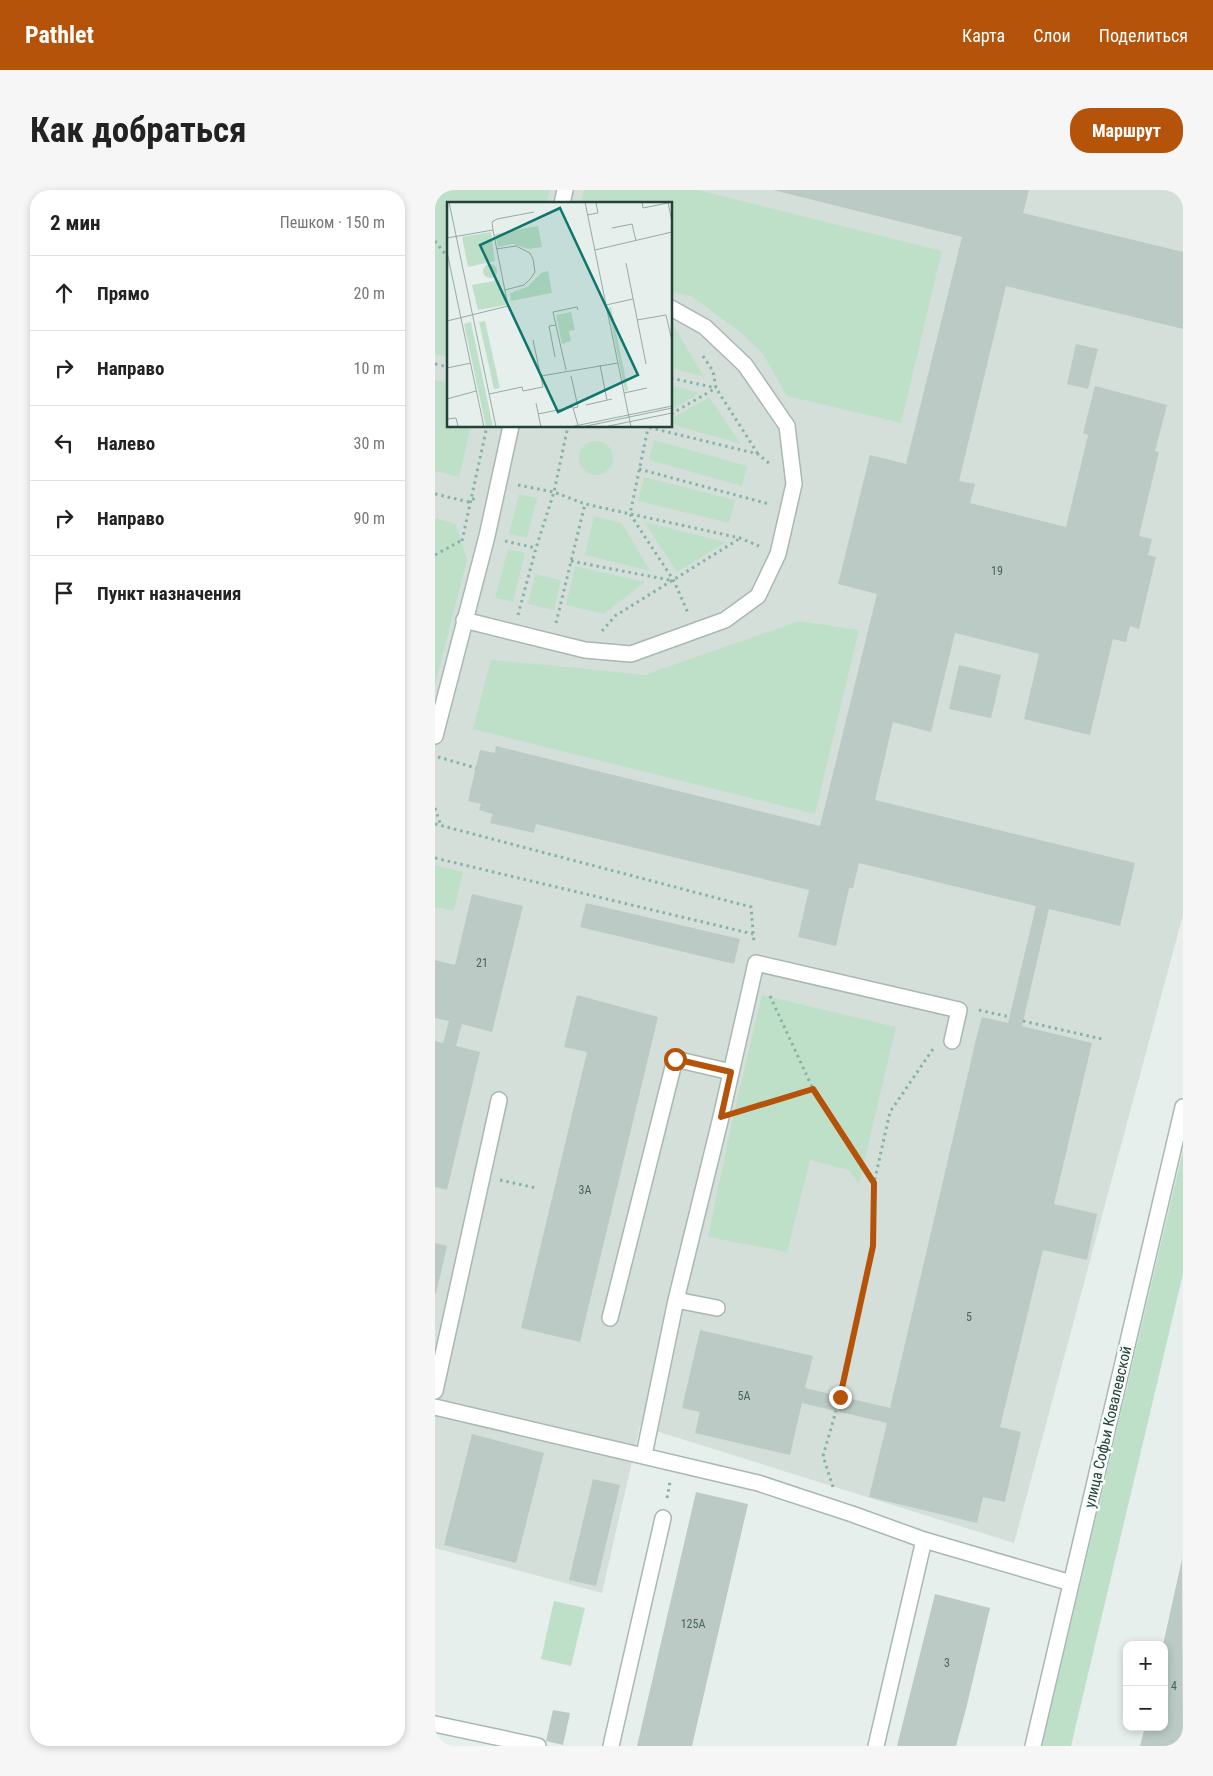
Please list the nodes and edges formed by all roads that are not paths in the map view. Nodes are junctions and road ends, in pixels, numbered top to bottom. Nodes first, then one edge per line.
1 (673, 309) edge
2 (511, 428) edge
3 (464, 620) junction
4 (435, 736) edge
5 (945, 1041) road end
6 (731, 1072) junction
7 (499, 1100) dead end
8 (1183, 1107) edge
9 (676, 1300) junction
10 (717, 1308) dead end
11 (610, 1318) dead end
12 (435, 1391) edge
13 (435, 1407) edge
14 (644, 1455) junction
15 (663, 1518) road end
16 (924, 1540) junction
17 (1071, 1583) junction
18 (435, 1724) edge
19 (537, 1746) edge
20 (611, 1746) edge
21 (876, 1746) edge
22 (1033, 1746) edge

1 - 3 street
2 - 3 street
3 - 4 street
5 - 6 street
6 - 9 street
6 - 11 street
7 - 12 street
8 - 17 street, улица Софьи Ковалевской
9 - 10 street
9 - 14 street
13 - 14 street
14 - 16 street
15 - 20 street
16 - 17 street
16 - 21 street
17 - 22 street, улица Софьи Ковалевской
18 - 19 street

